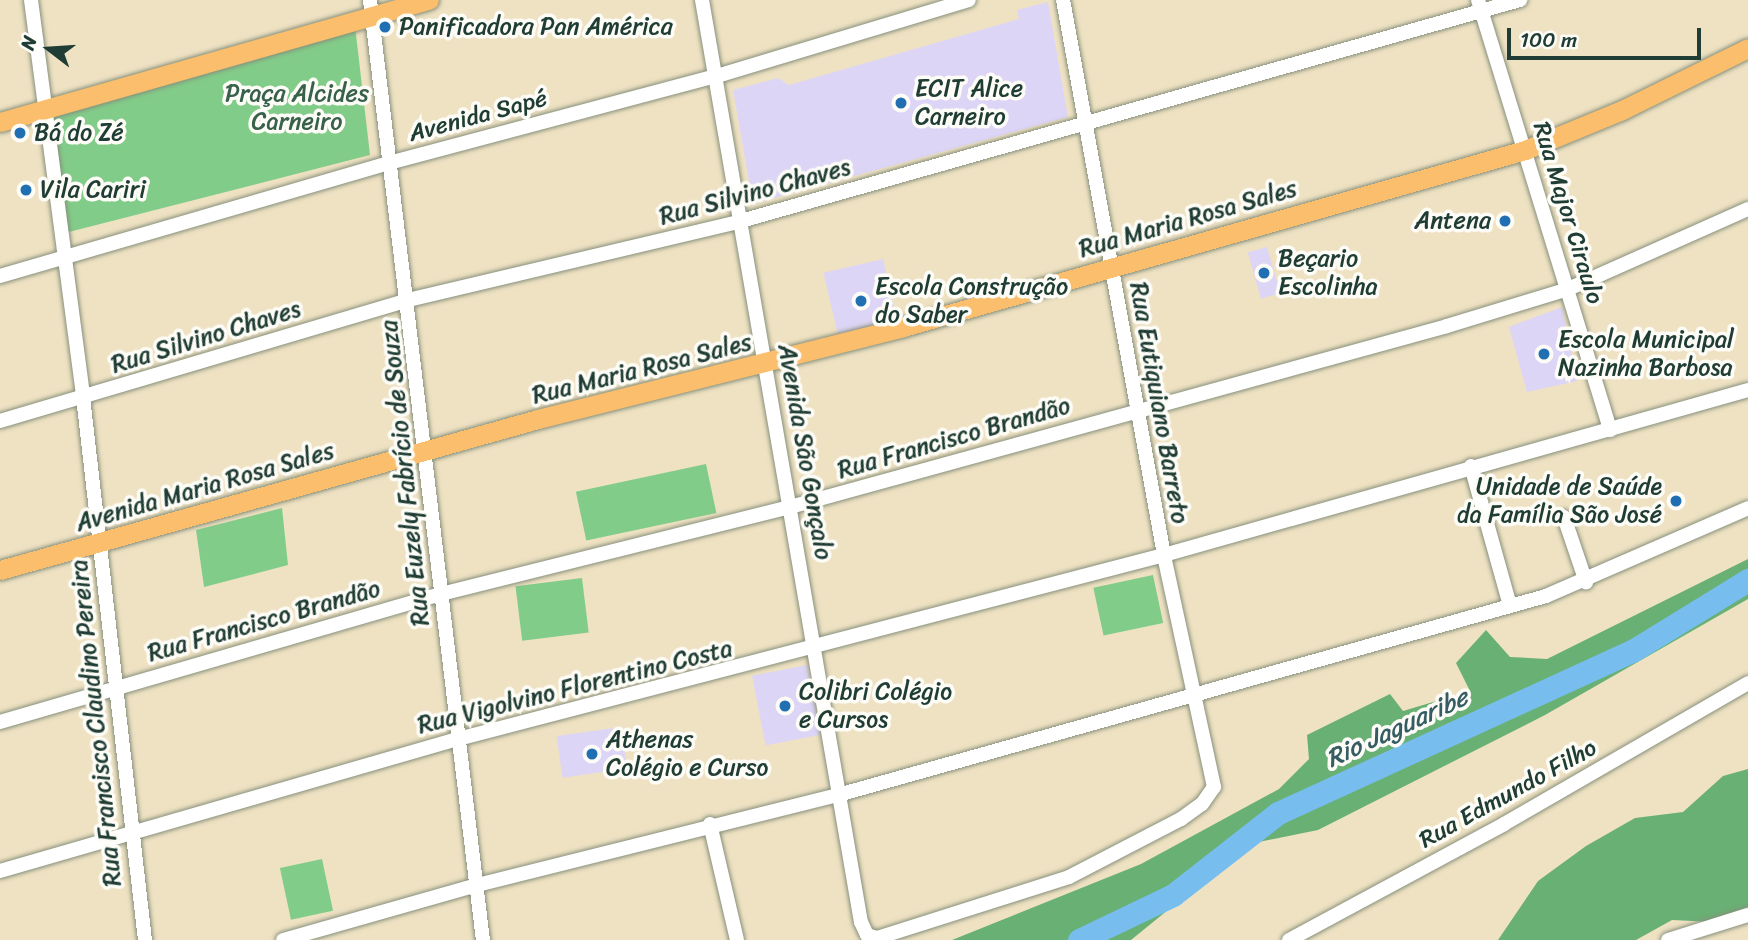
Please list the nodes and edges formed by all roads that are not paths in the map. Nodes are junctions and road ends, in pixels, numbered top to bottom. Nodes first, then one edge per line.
1 (30, 0) edge
2 (429, 0) edge
3 (702, 0) edge
4 (969, 0) edge
5 (1063, 0) edge
6 (1520, 0) edge
7 (1480, 5) edge
8 (371, 7) edge
9 (1748, 48) edge
10 (717, 76) junction
11 (44, 109) junction
12 (0, 122) edge
13 (1085, 126) junction
14 (1525, 150) junction
15 (389, 163) junction
16 (1748, 209) edge
17 (741, 221) junction
18 (64, 256) junction
19 (1111, 266) junction
20 (0, 276) edge
21 (1568, 289) junction
22 (408, 300) junction
23 (767, 364) junction
24 (1748, 390) edge
25 (83, 397) junction
26 (1136, 410) junction
27 (0, 421) edge
28 (1610, 430) junction
29 (424, 452) junction
30 (1471, 466) junction
31 (790, 507) junction
32 (1748, 508) edge
33 (1564, 517) dead end
34 (99, 542) junction
35 (1164, 555) junction
36 (0, 570) edge
37 (1586, 582) junction
38 (441, 594) junction
39 (1510, 606) junction
40 (815, 649) junction
41 (1748, 683) edge
42 (116, 687) junction
43 (1192, 694) junction
44 (0, 722) edge
45 (458, 739) junction
46 (838, 795) junction
47 (710, 824) junction
48 (130, 832) junction
49 (0, 871) edge
50 (477, 885) junction
51 (860, 912) joint
52 (1748, 915) edge
53 (1688, 937) edge
54 (145, 940) edge
55 (282, 940) edge
56 (483, 940) edge
57 (737, 940) edge
58 (1289, 940) edge
59 (1668, 940) edge

1 - 11 street, Rua Francisco Claudino Pereira
2 - 8 main road
3 - 10 street, Avenida São Gonçalo
4 - 10 street, Avenida Sapé
5 - 13 street, Rua Eutiquiano Barreto
6 - 7 street, Rua Silvino Chaves
7 - 13 street, Rua Silvino Chaves
7 - 14 street, Rua Major Ciraulo
8 - 11 main road
8 - 15 street, Rua Euzely Fabrício de Souza
9 - 14 main road, Rua Maria Rosa Sales
10 - 15 street, Avenida Sapé
10 - 17 street, Avenida São Gonçalo
11 - 12 main road
11 - 18 street, Rua Francisco Claudino Pereira
13 - 17 street, Rua Silvino Chaves
13 - 19 street, Rua Eutiquiano Barreto
14 - 19 main road, Rua Maria Rosa Sales
14 - 21 street, Rua Major Ciraulo
15 - 18 street, Avenida Sapé
15 - 22 street, Rua Euzely Fabrício de Souza
16 - 21 street, Rua Francisco Brandão
17 - 22 street, Rua Silvino Chaves
17 - 23 street, Avenida São Gonçalo
18 - 20 street, Avenida Sapé
18 - 25 street, Rua Francisco Claudino Pereira
19 - 23 main road, Rua Maria Rosa Sales
19 - 26 street, Rua Eutiquiano Barreto
21 - 26 street, Rua Francisco Brandão
21 - 28 street, Rua Major Ciraulo
22 - 25 street, Rua Silvino Chaves
22 - 29 street, Rua Euzely Fabrício de Souza
23 - 29 main road, Rua Maria Rosa Sales
23 - 31 street, Avenida São Gonçalo
24 - 28 street
25 - 27 street, Rua Silvino Chaves
25 - 34 street, Rua Francisco Claudino Pereira
26 - 31 street, Rua Francisco Brandão
26 - 35 street, Rua Eutiquiano Barreto
28 - 30 street
29 - 34 main road, Avenida Maria Rosa Sales
29 - 38 street, Rua Euzely Fabrício de Souza
30 - 35 street, Rua Vigolvino Florentino Costa
30 - 39 street
31 - 38 street, Rua Francisco Brandão
31 - 40 street, Avenida São Gonçalo
32 - 37 street
33 - 37 street
34 - 36 main road, Avenida Maria Rosa Sales
34 - 42 street, Rua Francisco Claudino Pereira
35 - 40 street, Rua Vigolvino Florentino Costa
35 - 43 street, Rua Eutiquiano Barreto
37 - 39 street
38 - 42 street, Rua Francisco Brandão
38 - 45 street, Rua Euzely Fabrício de Souza
39 - 43 street
40 - 45 street, Rua Vigolvino Florentino Costa
40 - 46 street, Avenida São Gonçalo
41 - 58 street, Rua Edmundo Filho
42 - 44 street, Rua Francisco Brandão
42 - 48 street, Rua Francisco Claudino Pereira
43 - 46 street
43 - 51 street, Rua Eutiquiano Barreto
45 - 48 street, Rua Vigolvino Florentino Costa
45 - 50 street, Rua Euzely Fabrício de Souza
46 - 47 street
46 - 51 street, Avenida São Gonçalo
47 - 50 street
47 - 57 street
48 - 49 street, Rua Vigolvino Florentino Costa
48 - 54 street, Rua Francisco Claudino Pereira
50 - 55 street
50 - 56 street, Rua Euzely Fabrício de Souza
52 - 53 street
53 - 59 street

